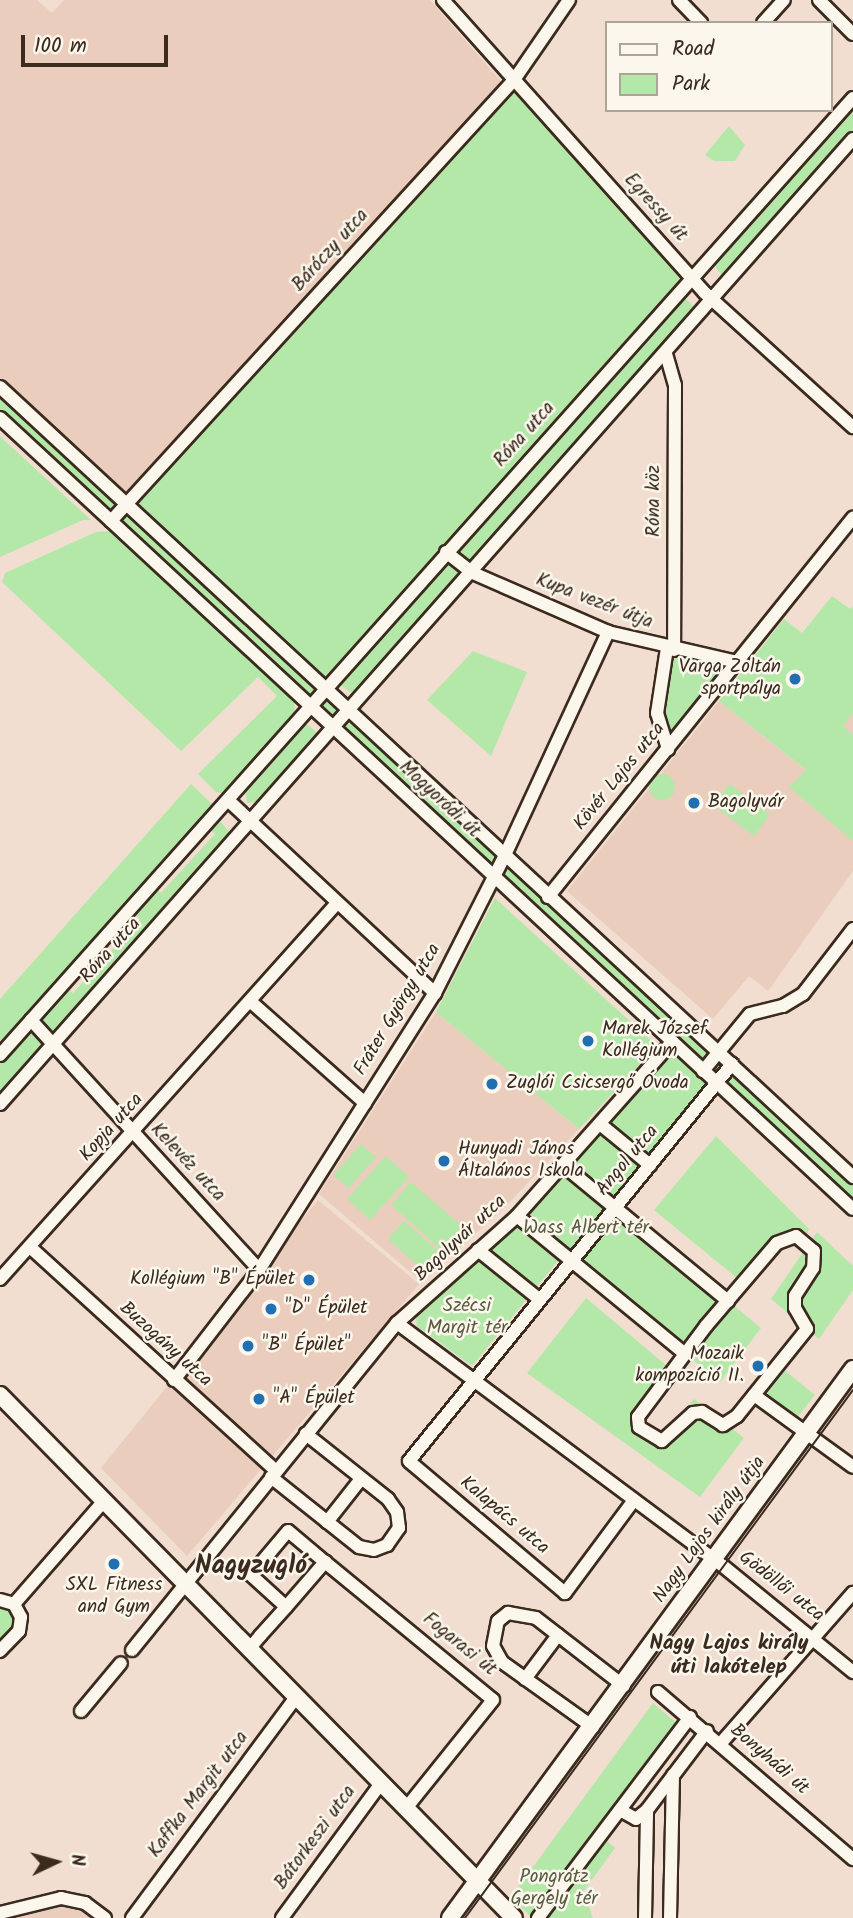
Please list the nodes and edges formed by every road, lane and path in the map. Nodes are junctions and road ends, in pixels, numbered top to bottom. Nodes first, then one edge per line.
1 (443, 0) edge
2 (569, 0) edge
3 (680, 0) edge
4 (784, 0) edge
5 (819, 0) edge
6 (699, 21) edge
7 (765, 21) edge
8 (853, 34) edge
9 (514, 80) junction
10 (853, 98) edge
11 (853, 139) edge
12 (691, 277) junction
13 (712, 300) junction
14 (666, 354) junction
15 (0, 387) edge
16 (0, 418) edge
17 (853, 427) edge
18 (127, 504) junction
19 (853, 517) edge
20 (111, 521) junction
21 (446, 552) junction
22 (473, 573) junction
23 (608, 632) junction
24 (670, 649) junction
25 (737, 662) junction
26 (329, 689) junction
27 (312, 708) junction
28 (351, 710) junction
29 (335, 729) junction
30 (668, 749) junction
31 (229, 801) junction
32 (251, 824) junction
33 (505, 856) junction
34 (494, 877) junction
35 (548, 897) junction
36 (337, 903) junction
37 (853, 929) edge
38 (435, 993) junction
39 (250, 1001) junction
40 (32, 1020) junction
41 (672, 1042) junction
42 (52, 1046) junction
43 (719, 1052) junction
44 (0, 1055) edge
45 (732, 1064) junction
46 (703, 1071) junction
47 (717, 1084) junction
48 (365, 1103) junction
49 (0, 1104) edge
50 (600, 1124) junction
51 (134, 1134) junction
52 (562, 1165) junction
53 (650, 1165) junction
54 (853, 1177) edge
55 (615, 1208) junction
56 (853, 1209) edge
57 (517, 1216) junction
58 (30, 1247) junction
59 (478, 1250) junction
60 (571, 1261) junction
61 (259, 1270) junction
62 (0, 1279) edge
63 (539, 1299) junction
64 (728, 1301) junction
65 (397, 1323) junction
66 (685, 1354) junction
67 (853, 1369) edge
68 (174, 1380) junction
69 (473, 1380) junction
70 (0, 1395) edge
71 (754, 1395) junction
72 (806, 1433) junction
73 (306, 1434) junction
74 (853, 1466) edge
75 (273, 1474) junction
76 (361, 1479) junction
77 (634, 1500) junction
78 (103, 1502) junction
79 (327, 1522) junction
80 (716, 1560) junction
81 (325, 1562) junction
82 (186, 1586) junction
83 (853, 1593) edge
84 (5, 1601) edge
85 (286, 1607) junction
86 (558, 1635) junction
87 (814, 1637) junction
88 (135, 1647) dead end
89 (250, 1648) junction
90 (0, 1651) edge
91 (121, 1664) dead end
92 (853, 1672) edge
93 (525, 1679) junction
94 (624, 1685) junction
95 (657, 1692) dead end
96 (297, 1696) junction
97 (81, 1711) dead end
98 (690, 1717) junction
99 (593, 1727) junction
100 (707, 1731) junction
101 (721, 1743) junction
102 (673, 1775) junction
103 (382, 1782) junction
104 (407, 1807) junction
105 (620, 1810) junction
106 (647, 1810) junction
107 (853, 1859) edge
108 (477, 1881) junction
109 (0, 1913) edge
110 (105, 1918) edge
111 (132, 1918) edge
112 (282, 1918) edge
113 (450, 1918) edge
114 (514, 1918) edge
115 (538, 1918) edge
116 (645, 1918) edge
117 (670, 1918) edge

1 - 9 street, Egressy út
2 - 9 street, Báróczy utca
3 - 6 street
4 - 7 street
5 - 8 street
9 - 12 street, Egressy út
9 - 18 street, Báróczy utca
10 - 12 street, Róna utca
11 - 13 street, Róna utca
12 - 13 street, Egressy út
12 - 21 street, Róna utca
13 - 14 street, Róna utca
13 - 17 street, Egressy út
14 - 22 street, Róna utca
14 - 24 street, Róna köz
15 - 18 street, Mogyoródi út
16 - 20 street, Mogyoródi út
18 - 20 street, Báróczy utca
18 - 26 street, Mogyoródi út
19 - 25 street, Kövér Lajos utca
20 - 27 street, Mogyoródi út
21 - 22 street, Kupa vezér útja
21 - 26 street, Róna utca
22 - 23 street, Kupa vezér útja
22 - 28 street, Róna utca
23 - 24 street, Kupa vezér útja
23 - 33 street, Fráter György utca
24 - 25 street, Kupa vezér útja
24 - 30 street, Róna köz
25 - 30 street, Kövér Lajos utca
26 - 27 street, Róna utca
26 - 28 street, Mogyoródi út
27 - 29 street, Mogyoródi út
27 - 31 street, Róna utca
28 - 29 street, Róna utca
28 - 33 street, Mogyoródi út
29 - 32 street, Róna utca
29 - 34 street, Mogyoródi út
30 - 35 street, Kövér Lajos utca
31 - 32 street
31 - 40 street, Róna utca
32 - 36 street
32 - 42 street, Róna utca
33 - 34 street, Fráter György utca
33 - 35 street, Mogyoródi út
34 - 38 street, Fráter György utca
34 - 41 street, Mogyoródi út
35 - 43 street, Mogyoródi út
36 - 38 street
36 - 39 street, Kopja utca
37 - 43 street
38 - 48 street, Fráter György utca
39 - 48 street
39 - 51 street, Kopja utca
40 - 42 street, Kelevéz utca
40 - 44 street, Róna utca
41 - 46 street, Mogyoródi út
41 - 50 street, Bagolyvár utca
42 - 49 street, Róna utca
42 - 51 street, Kelevéz utca
43 - 45 street, Mogyoródi út
43 - 46 street
45 - 47 street, Angol utca
45 - 54 street, Mogyoródi út
46 - 47 street, Mogyoródi út
47 - 53 street, Angol utca
47 - 56 street, Mogyoródi út
48 - 61 street, Fráter György utca
50 - 52 street, Bagolyvár utca
50 - 53 street
51 - 58 street, Kopja utca
51 - 61 street, Kelevéz utca
52 - 55 street
52 - 57 street, Bagolyvár utca
53 - 55 street, Angol utca
55 - 60 street, Angol utca
55 - 64 street
57 - 59 street, Bagolyvár utca
57 - 60 street
58 - 62 street, Kopja utca
58 - 68 street, Buzogány utca
59 - 63 street
59 - 65 street, Bagolyvár utca
60 - 63 street, Angol utca
60 - 66 street
61 - 68 street, Fráter György utca
63 - 69 street, Angol utca
64 - 66 street
64 - 71 street
65 - 69 street
65 - 73 street, Bagolyvár utca
66 - 71 street
67 - 72 main road, Nagy Lajos király útja
68 - 75 street, Buzogány utca
69 - 77 street
69 - 77 street, Kalapács utca
70 - 78 main road
71 - 72 street
72 - 74 street
72 - 80 main road, Nagy Lajos király útja
73 - 75 street, Bagolyvár utca
73 - 76 street
75 - 79 street
75 - 82 street, Bagolyvár utca
76 - 79 street
76 - 79 street
77 - 80 street
78 - 82 main road
78 - 84 street
80 - 87 street, Gödöllői utca
80 - 94 main road, Nagy Lajos király útja
81 - 85 street
81 - 85 street, Fogarasi út
81 - 104 street, Fogarasi út
82 - 88 street
82 - 89 main road
83 - 87 street
84 - 90 street
85 - 89 street
86 - 93 street
86 - 93 street
86 - 94 street
87 - 92 street, Gödöllői utca
87 - 101 street
89 - 96 main road
91 - 97 street
93 - 99 street
94 - 99 main road, Nagy Lajos király útja
95 - 98 street, Bonyhádi út
96 - 103 main road
96 - 111 street, Kaffka Margit utca
98 - 100 street, Bonyhádi út
98 - 105 street
99 - 108 main road, Nagy Lajos király útja
100 - 101 street, Bonyhádi út
100 - 102 street
101 - 107 street, Bonyhádi út
102 - 106 street
102 - 117 street
103 - 104 main road
103 - 112 street, Bátorkeszi utca
104 - 108 main road
105 - 106 street
105 - 115 street
106 - 116 street
108 - 113 main road, Nagy Lajos király útja
108 - 114 main road
109 - 110 street

